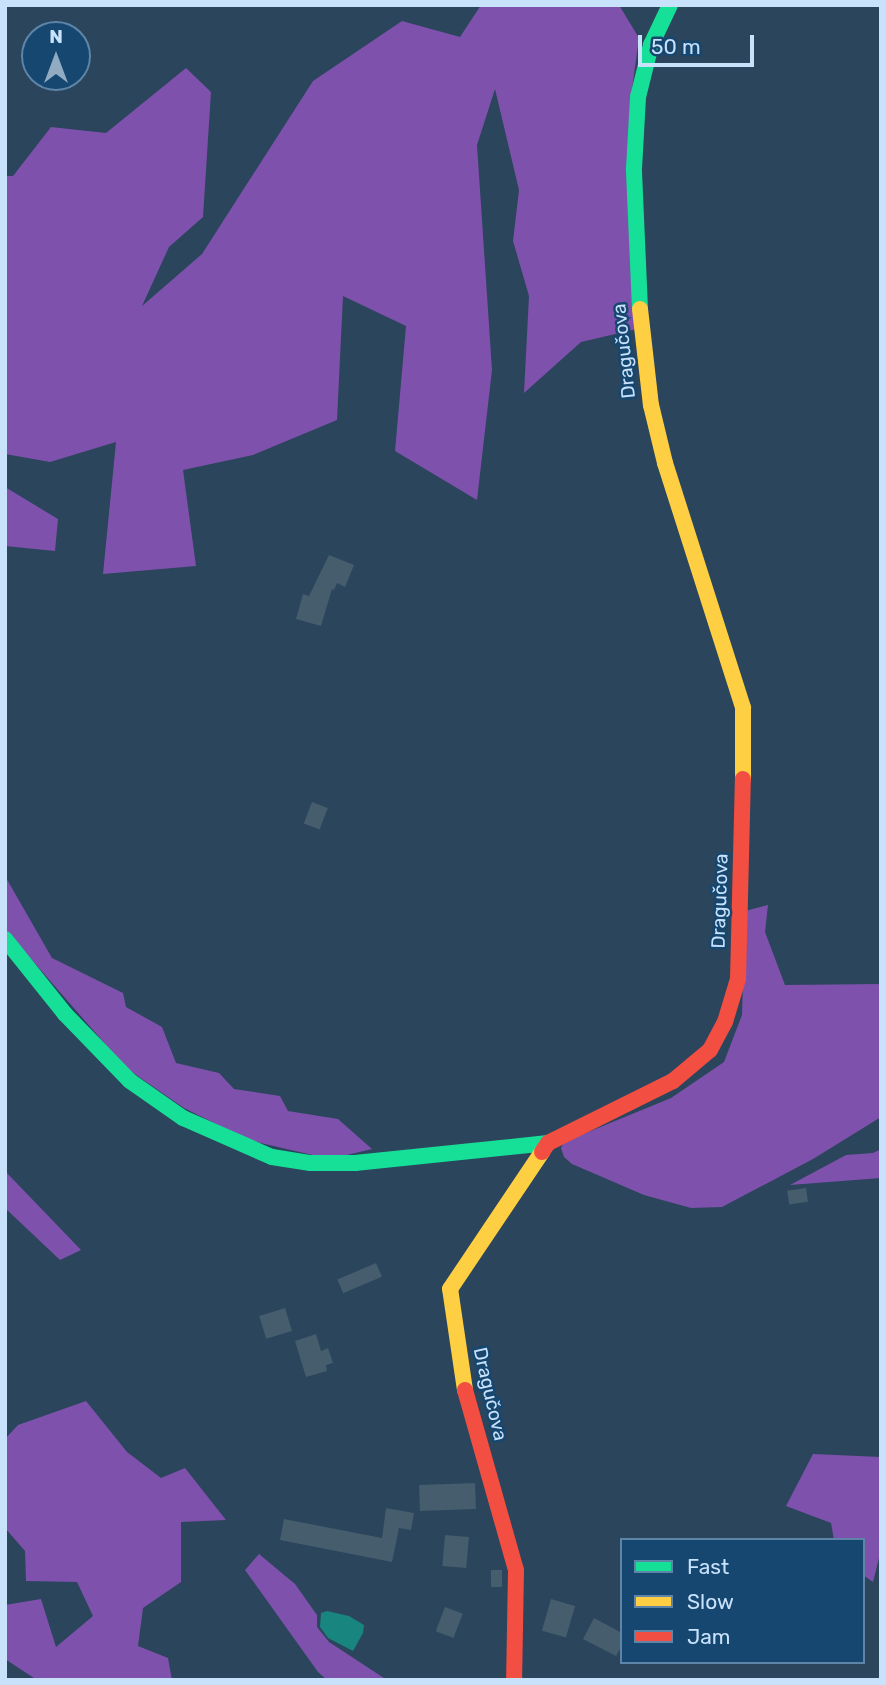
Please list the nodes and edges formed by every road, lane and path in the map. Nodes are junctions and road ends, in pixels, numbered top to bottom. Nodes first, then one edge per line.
1 (670, 5) edge
2 (5, 939) edge
3 (548, 1143) junction
4 (514, 1680) edge

1 - 3 street, Dragučova
2 - 3 street
3 - 4 street, Dragučova

